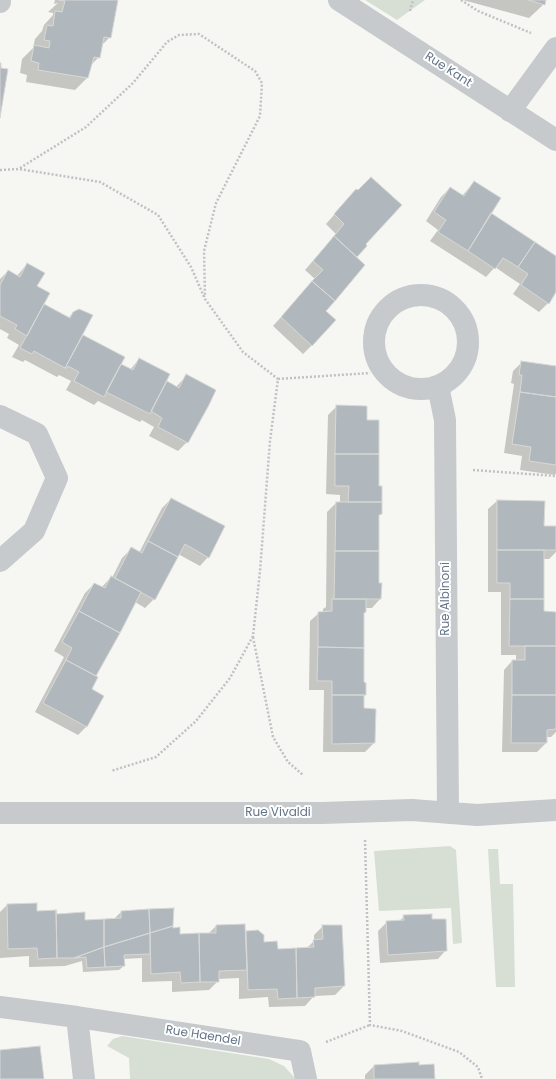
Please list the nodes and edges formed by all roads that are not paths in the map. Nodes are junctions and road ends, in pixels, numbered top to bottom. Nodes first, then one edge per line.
1 (339, 0) edge
2 (556, 48) edge
3 (510, 111) junction
4 (556, 140) edge
5 (438, 386) junction
6 (0, 416) edge
7 (0, 561) edge
8 (556, 810) edge
9 (0, 813) edge
10 (448, 813) junction
11 (0, 1007) edge
12 (77, 1017) junction
13 (84, 1079) edge
14 (306, 1079) edge

1 - 3 street, Rue Kant
2 - 3 street
3 - 4 street, Rue Kant
5 - 5 street
5 - 10 street, Rue Albinoni
6 - 7 street
8 - 10 street, Rue Vivaldi
9 - 10 street, Rue Vivaldi
11 - 12 street, Rue Haendel
12 - 13 street
12 - 14 street, Rue Haendel

